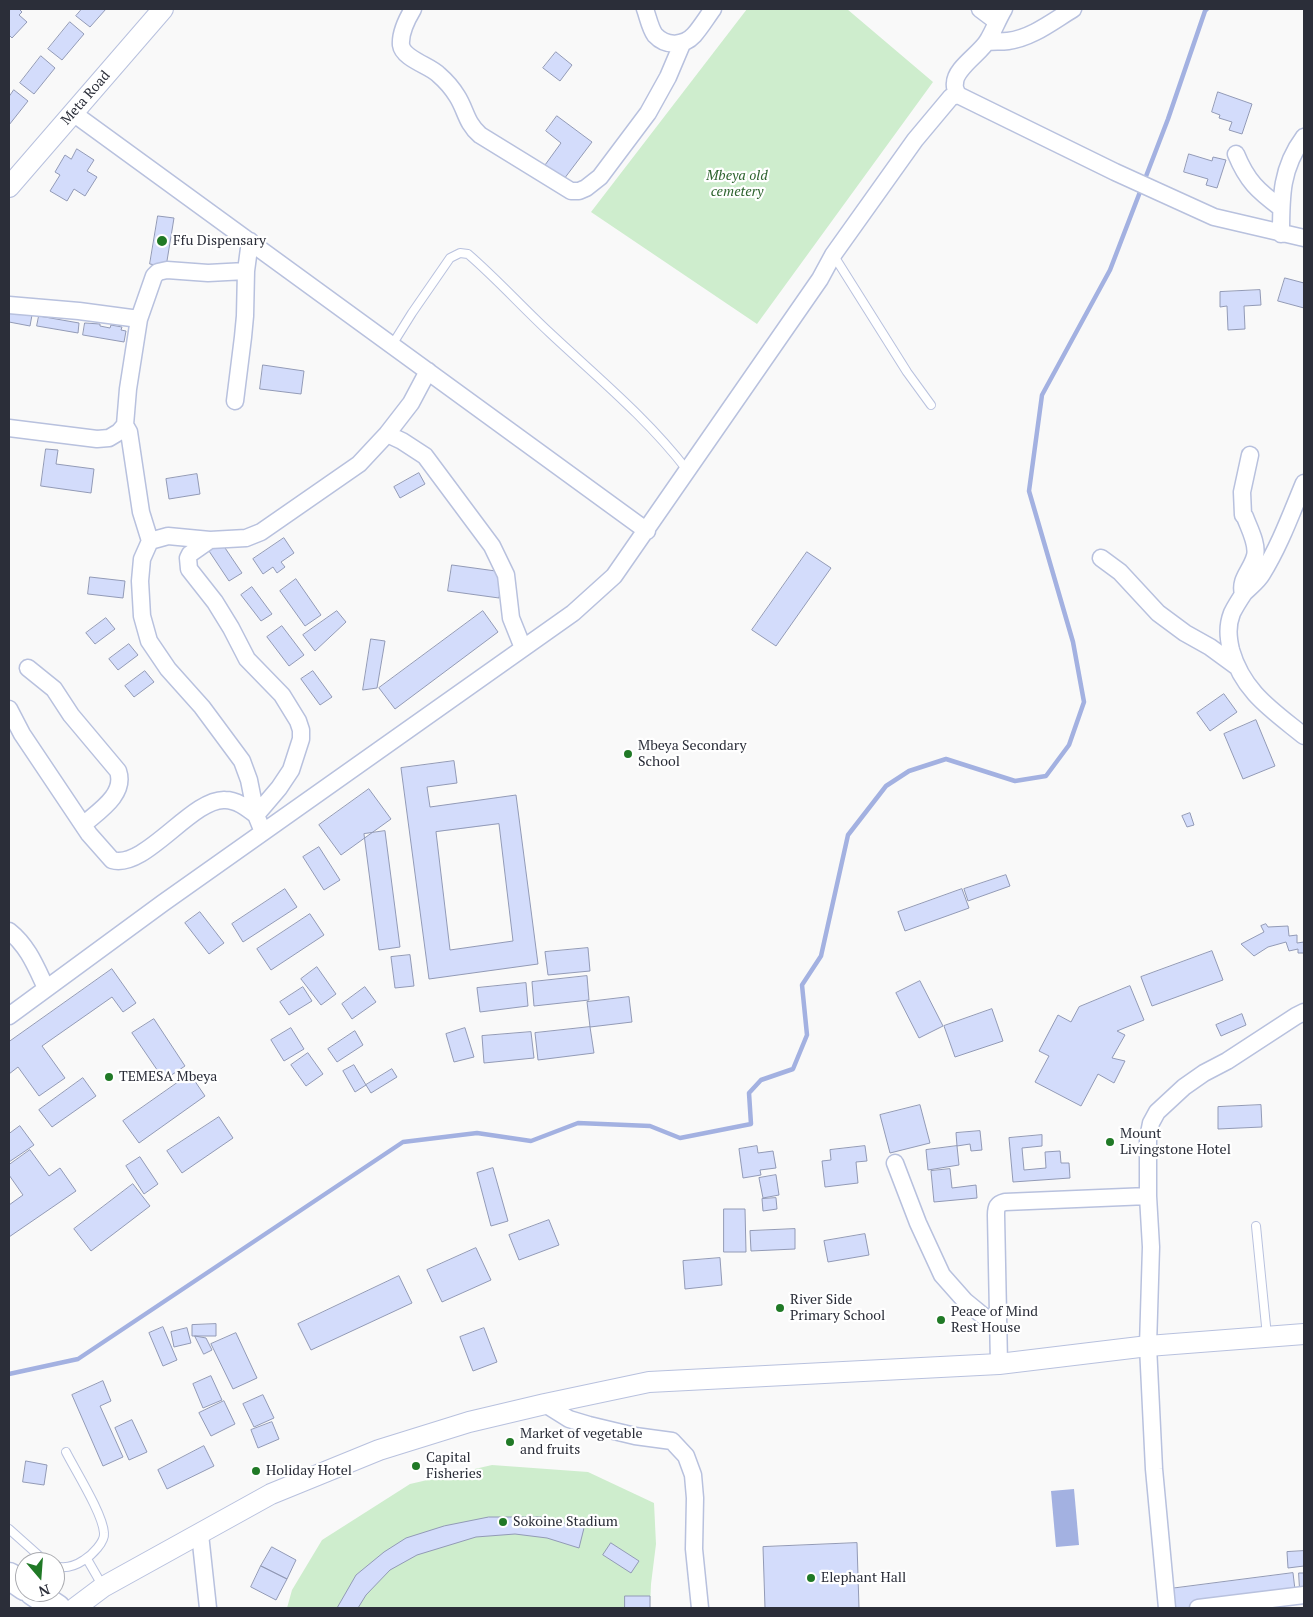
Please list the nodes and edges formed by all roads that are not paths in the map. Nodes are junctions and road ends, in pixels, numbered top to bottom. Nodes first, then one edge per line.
1 (163, 9) edge
2 (413, 9) edge
3 (644, 9) edge
4 (713, 9) edge
5 (980, 9) edge
6 (1073, 9) edge
7 (1000, 15) edge
8 (988, 42) junction
9 (682, 44) junction
10 (958, 95) junction
11 (73, 113) junction
12 (1304, 137) edge
13 (1236, 154) dead end
14 (9, 187) edge
15 (1281, 208) junction
16 (1281, 234) junction
17 (1304, 238) edge
18 (250, 242) junction
19 (833, 255) junction
20 (246, 271) junction
21 (9, 305) edge
22 (140, 320) junction
23 (392, 345) junction
24 (428, 371) junction
25 (235, 401) dead end
26 (931, 405) dead end
27 (125, 425) junction
28 (9, 428) edge
29 (387, 434) junction
30 (1250, 456) dead end
31 (687, 470) junction
32 (1304, 483) edge
33 (647, 531) junction
34 (210, 540) junction
35 (150, 541) junction
36 (1101, 558) dead end
37 (1243, 594) junction
38 (524, 648) junction
39 (1236, 666) junction
40 (28, 668) dead end
41 (9, 709) edge
42 (1304, 736) edge
43 (256, 814) junction
44 (84, 824) junction
45 (263, 832) junction
46 (9, 931) edge
47 (46, 988) junction
48 (1304, 1012) edge
49 (9, 1016) edge
50 (895, 1163) dead end
51 (1148, 1196) junction
52 (1256, 1226) dead end
53 (998, 1328) junction
54 (1304, 1334) edge
55 (1267, 1337) junction
56 (1148, 1346) junction
57 (999, 1364) junction
58 (545, 1404) junction
59 (66, 1452) dead end
60 (9, 1529) edge
61 (200, 1534) junction
62 (35, 1552) edge
63 (87, 1559) junction
64 (65, 1567) edge
65 (103, 1587) junction
66 (1304, 1595) edge
67 (75, 1608) edge
68 (208, 1608) edge
69 (700, 1608) edge
70 (1167, 1608) edge
71 (1198, 1608) edge

1 - 11 street, Meta Road
2 - 9 street
3 - 9 street
4 - 9 street
5 - 7 street
6 - 8 street
7 - 8 street
8 - 10 street
10 - 16 street
10 - 19 street
11 - 14 street, Meta Road
11 - 18 street
12 - 15 street
13 - 15 street
15 - 16 street
16 - 17 street
18 - 20 street
18 - 23 street
19 - 26 lane
19 - 31 street
20 - 22 street
20 - 25 street
21 - 22 street
22 - 27 street
23 - 24 street
23 - 31 lane
24 - 29 street
24 - 33 street
27 - 28 street
27 - 35 street
29 - 34 street
29 - 38 street
30 - 37 street
31 - 33 street
32 - 37 street
33 - 38 street
34 - 35 street
34 - 43 street
35 - 43 street
36 - 39 street
37 - 39 street
38 - 45 street
39 - 42 street
40 - 44 street
41 - 44 street
43 - 44 street
43 - 45 street
45 - 47 street
46 - 47 street
47 - 49 street
48 - 51 street
50 - 53 street
51 - 53 street
51 - 56 street
52 - 55 lane
53 - 57 street
54 - 55 street
55 - 56 street
56 - 57 street
56 - 70 street
57 - 58 street
58 - 61 street
58 - 69 street
59 - 63 lane
60 - 62 lane
61 - 65 street
61 - 68 street
63 - 64 lane
63 - 65 lane
65 - 67 street
66 - 71 street

